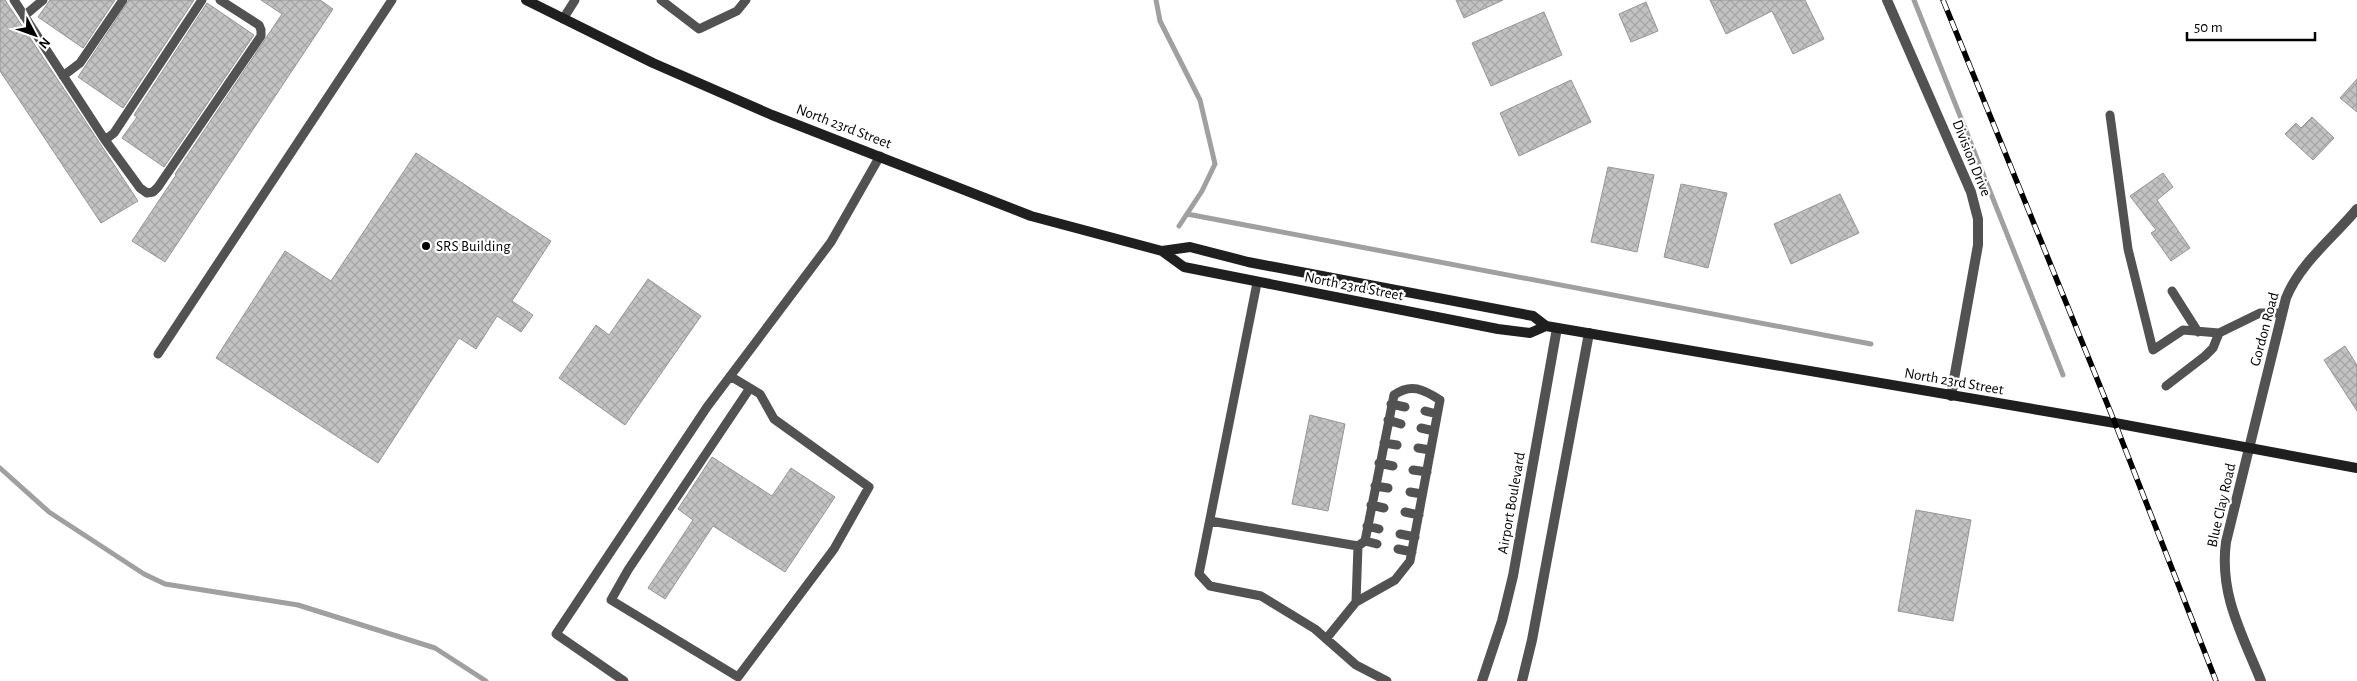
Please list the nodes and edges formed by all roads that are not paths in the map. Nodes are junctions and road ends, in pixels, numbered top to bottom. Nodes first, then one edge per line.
1 (14, 0) edge
2 (43, 0) edge
3 (123, 0) edge
4 (202, 0) edge
5 (220, 0) edge
6 (392, 0) edge
7 (526, 0) edge
8 (575, 0) edge
9 (661, 0) edge
10 (746, 0) edge
11 (1887, 0) edge
12 (24, 16) junction
13 (563, 19) junction
14 (63, 76) junction
15 (2110, 115) dead end
16 (105, 140) junction
17 (880, 156) junction
18 (2357, 209) edge
19 (1162, 251) junction
20 (1257, 283) junction
21 (2172, 291) dead end
22 (2282, 313) junction
23 (1546, 326) junction
24 (1557, 328) junction
25 (2198, 332) junction
26 (1589, 333) junction
27 (2219, 333) junction
28 (158, 354) dead end
29 (730, 376) junction
30 (2166, 386) dead end
31 (750, 388) junction
32 (1951, 396) junction
33 (1391, 404) junction
34 (1404, 407) dead end
35 (1425, 411) dead end
36 (1437, 414) junction
37 (1388, 420) junction
38 (1401, 424) dead end
39 (1421, 428) dead end
40 (1434, 431) junction
41 (1384, 443) junction
42 (1397, 445) dead end
43 (1418, 448) dead end
44 (2249, 449) junction
45 (1430, 450) junction
46 (1380, 463) junction
47 (1393, 466) dead end
48 (2357, 468) edge
49 (1413, 470) dead end
50 (1426, 472) junction
51 (1375, 486) junction
52 (1388, 488) dead end
53 (1410, 492) dead end
54 (1422, 494) junction
55 (1371, 505) junction
56 (1384, 508) dead end
57 (1405, 512) dead end
58 (1419, 515) junction
59 (1210, 521) junction
60 (1367, 526) junction
61 (1380, 529) dead end
62 (1400, 534) dead end
63 (1415, 537) junction
64 (1362, 544) junction
65 (1377, 544) dead end
66 (1398, 549) dead end
67 (1412, 552) junction
68 (1356, 602) junction
69 (1326, 639) junction
70 (624, 681) edge
71 (1387, 681) edge
72 (1482, 681) edge
73 (1522, 681) edge
74 (2260, 681) edge

1 - 12 lane
2 - 12 lane
3 - 14 lane
4 - 16 lane
5 - 16 lane
6 - 28 lane
7 - 13 main road, North 23rd Street
8 - 13 lane
9 - 10 lane
11 - 32 street, Division Drive
12 - 14 lane
13 - 17 main road, North 23rd Street
14 - 16 lane
15 - 25 lane
17 - 19 main road, North 23rd Street
17 - 29 lane
18 - 22 street, Gordon Road
19 - 20 main road, North 23rd Street
19 - 23 main road, North 23rd Street
20 - 23 main road, North 23rd Street
20 - 59 lane
21 - 25 lane
22 - 27 lane
22 - 44 street, Gordon Road
23 - 24 main road, North 23rd Street
24 - 26 main road, North 23rd Street
24 - 72 street, Airport Boulevard
25 - 27 lane
26 - 32 main road, North 23rd Street
26 - 73 street
27 - 30 lane
29 - 31 lane
29 - 70 lane
31 - 31 lane
32 - 44 main road, North 23rd Street
33 - 34 lane
33 - 36 lane
33 - 37 lane
35 - 36 lane
36 - 40 lane
37 - 38 lane
37 - 41 lane
39 - 40 lane
40 - 45 lane
41 - 42 lane
41 - 46 lane
43 - 45 lane
44 - 48 main road, North 23rd Street
44 - 74 street, Blue Clay Road
45 - 50 lane
46 - 47 lane
46 - 51 lane
49 - 50 lane
50 - 54 lane
51 - 52 lane
51 - 55 lane
53 - 54 lane
54 - 58 lane
55 - 56 lane
55 - 60 lane
57 - 58 lane
58 - 63 lane
59 - 64 lane
59 - 69 lane
60 - 61 lane
60 - 64 lane
62 - 63 lane
63 - 67 lane
64 - 65 lane
64 - 68 lane
66 - 67 lane
67 - 68 lane
68 - 69 lane
69 - 71 lane

